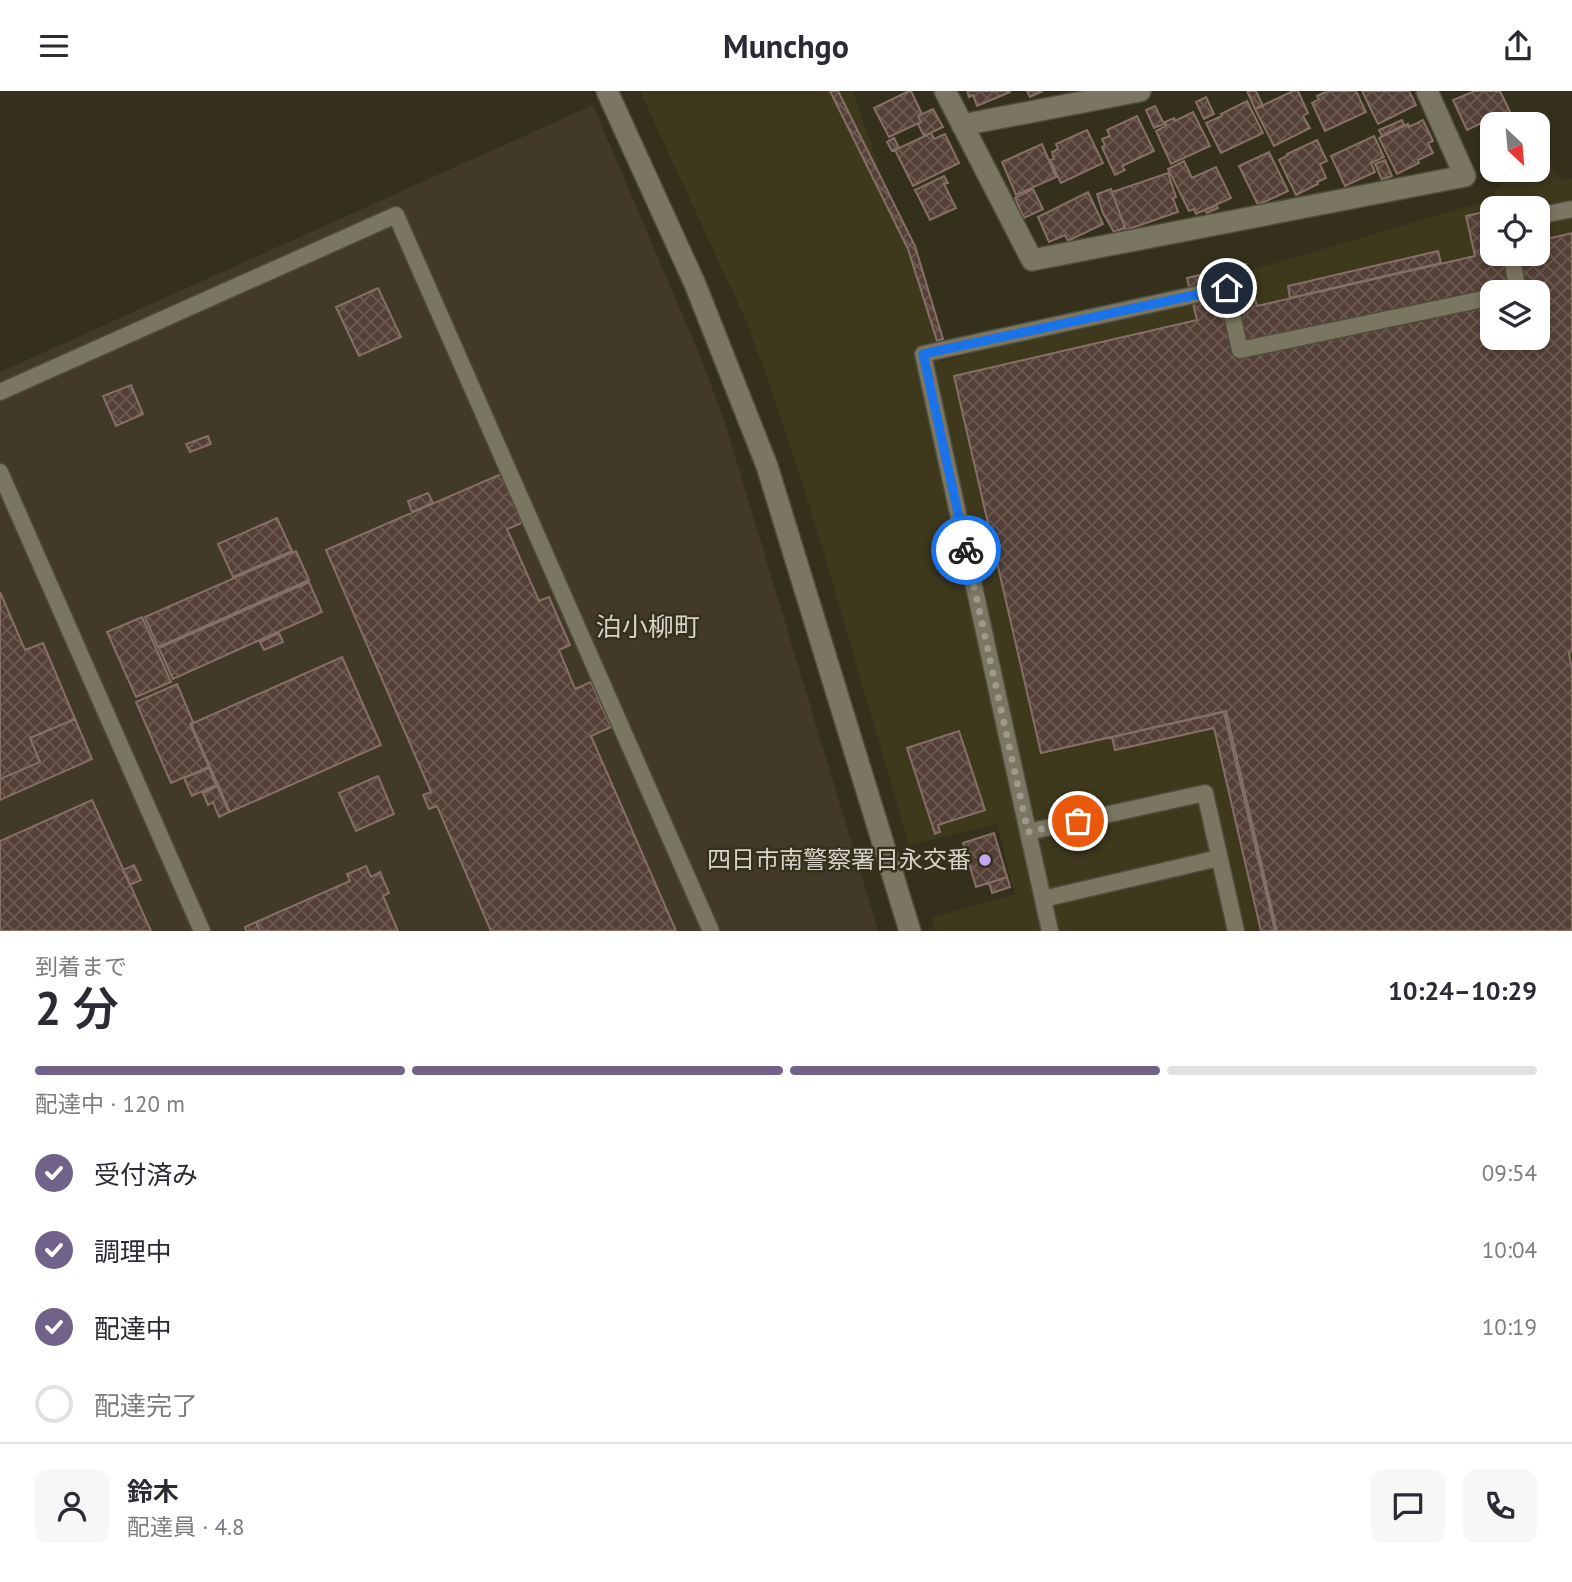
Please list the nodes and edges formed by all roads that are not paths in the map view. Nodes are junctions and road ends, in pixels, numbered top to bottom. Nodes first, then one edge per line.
1 (607, 91) edge
2 (945, 91) edge
3 (1140, 91) edge
4 (1427, 91) edge
5 (962, 125) junction
6 (1572, 209) edge
7 (1550, 214) edge
8 (1480, 299) edge
9 (0, 392) edge
10 (0, 472) edge
11 (1028, 832) junction
12 (1219, 858) junction
13 (1043, 899) junction
14 (1230, 930) edge
15 (202, 931) edge
16 (711, 931) edge
17 (910, 931) edge
18 (1050, 931) edge

1 - 17 street
2 - 5 street
3 - 5 street
4 - 5 street
6 - 7 lane
8 - 11 lane
9 - 16 lane
10 - 15 lane
11 - 12 lane
11 - 13 lane
12 - 13 lane
12 - 14 lane
13 - 18 lane

